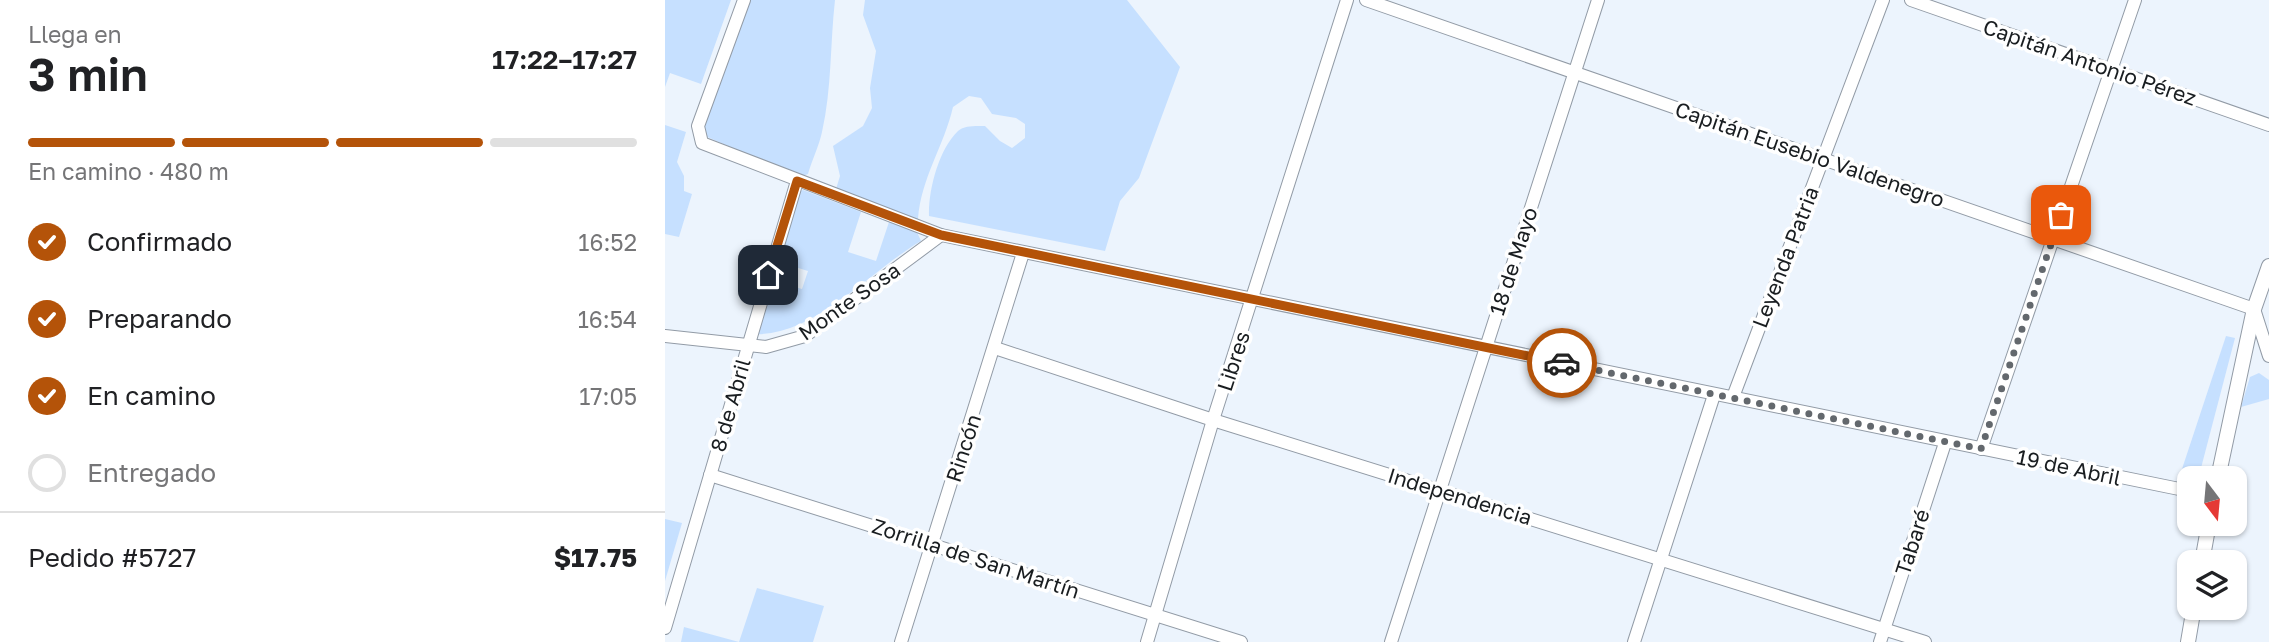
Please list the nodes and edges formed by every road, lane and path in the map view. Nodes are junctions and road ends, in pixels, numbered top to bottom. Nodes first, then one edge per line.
1 (744, 0) edge
2 (1347, 0) edge
3 (1366, 0) edge
4 (1598, 0) edge
5 (1883, 0) edge
6 (1911, 0) edge
7 (2135, 0) edge
8 (2111, 70) junction
9 (1574, 72) junction
10 (2269, 125) edge
11 (1822, 158) junction
12 (797, 181) junction
13 (941, 235) junction
14 (2053, 240) junction
15 (1023, 253) junction
16 (2269, 266) edge
17 (1253, 299) junction
18 (2253, 309) junction
19 (665, 336) edge
20 (747, 346) junction
21 (1485, 347) junction
22 (995, 348) junction
23 (2269, 356) edge
24 (1714, 395) junction
25 (1733, 397) junction
26 (1213, 420) junction
27 (1945, 443) junction
28 (1981, 449) junction
29 (2220, 466) edge
30 (710, 475) junction
31 (1439, 489) junction
32 (2177, 489) edge
33 (932, 544) junction
34 (1660, 558) junction
35 (1156, 615) junction
36 (2192, 620) edge
37 (665, 628) edge
38 (1884, 629) junction
39 (901, 642) edge
40 (1147, 642) edge
41 (1241, 642) edge
42 (1391, 642) edge
43 (1634, 642) edge
44 (1879, 642) edge
45 (1925, 642) edge
46 (2188, 642) edge

1 - 12 street, 19 de Abril
2 - 17 street, Libres
3 - 9 street, Capitán Eusebio Valdenegro
4 - 9 street, 18 de Mayo
5 - 11 street, Leyenda Patria
6 - 8 street, Capitán Antonio Pérez
7 - 8 street
8 - 10 street, Capitán Antonio Pérez
8 - 14 street
9 - 11 street, Capitán Eusebio Valdenegro
9 - 21 street, 18 de Mayo
11 - 14 street, Capitán Eusebio Valdenegro
11 - 25 street, Leyenda Patria
12 - 13 street, 19 de Abril
12 - 20 street, 8 de Abril
13 - 15 street, 19 de Abril
13 - 20 street, Monte Sosa
14 - 18 street, Capitán Eusebio Valdenegro
14 - 28 street
15 - 17 street, 19 de Abril
15 - 22 street, Rincón
16 - 18 street
17 - 21 street, 19 de Abril
17 - 26 street, Libres
18 - 23 street
18 - 29 street
19 - 20 street, Monte Sosa
20 - 30 street, 8 de Abril
21 - 24 street, 19 de Abril
21 - 31 street, 18 de Mayo
22 - 26 street, Independencia
22 - 33 street, Rincón
24 - 25 street, 19 de Abril
24 - 34 street
25 - 27 street, 19 de Abril
26 - 31 street, Independencia
26 - 35 street, Libres
27 - 28 street, 19 de Abril
27 - 38 street, Tabaré
28 - 32 street, 19 de Abril
30 - 33 street, Zorrilla de San Martín
30 - 37 street, 8 de Abril
31 - 34 street, Independencia
31 - 42 street, 18 de Mayo
33 - 35 street, Zorrilla de San Martín
33 - 39 street, Rincón
34 - 38 street, Independencia
34 - 43 street
35 - 40 street, Libres
35 - 41 street, Zorrilla de San Martín
36 - 46 street
38 - 44 street, Tabaré
38 - 45 street, Independencia

